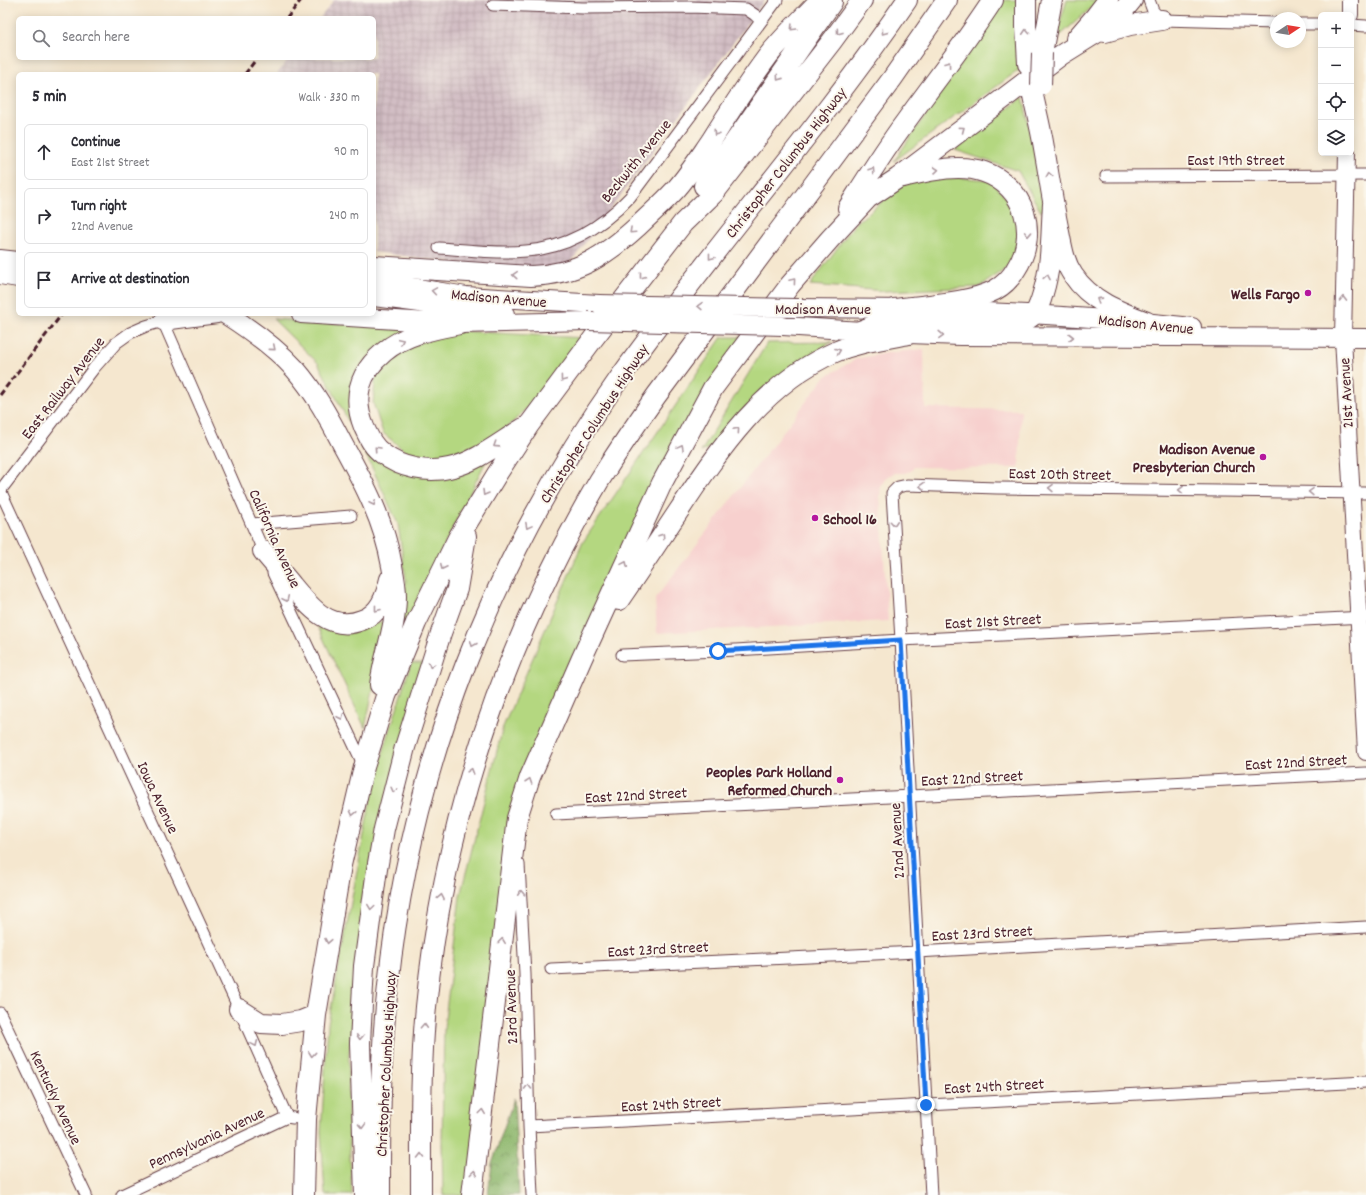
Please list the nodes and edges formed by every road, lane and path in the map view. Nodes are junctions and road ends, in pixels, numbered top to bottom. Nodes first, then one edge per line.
1 (777, 0) edge
2 (820, 0) edge
3 (833, 0) edge
4 (862, 0) edge
5 (907, 0) edge
6 (947, 0) edge
7 (994, 0) edge
8 (1026, 0) edge
9 (1052, 0) edge
10 (1108, 0) edge
11 (1132, 0) edge
12 (1149, 0) edge
13 (1350, 0) edge
14 (493, 5) dead end
15 (1350, 12) edge
16 (1162, 20) junction
17 (761, 21) junction
18 (1270, 23) edge
19 (1306, 24) edge
20 (1318, 24) edge
21 (1354, 25) edge
22 (1366, 26) edge
23 (1096, 35) junction
24 (1044, 57) junction
25 (1347, 156) edge
26 (1346, 175) junction
27 (1366, 175) edge
28 (1106, 176) dead end
29 (898, 178) junction
30 (1053, 204) junction
31 (683, 223) junction
32 (830, 239) junction
33 (439, 248) dead end
34 (0, 259) edge
35 (16, 261) edge
36 (376, 266) edge
37 (0, 275) edge
38 (16, 278) edge
39 (376, 281) edge
40 (376, 297) edge
41 (894, 309) junction
42 (1034, 314) junction
43 (201, 316) edge
44 (333, 316) edge
45 (234, 319) edge
46 (163, 321) junction
47 (588, 321) junction
48 (1147, 322) junction
49 (460, 324) junction
50 (860, 331) junction
51 (908, 334) junction
52 (1272, 337) junction
53 (1342, 338) junction
54 (1366, 338) edge
55 (529, 425) junction
56 (898, 488) joint
57 (0, 490) edge
58 (1358, 493) edge
59 (351, 516) dead end
60 (469, 520) junction
61 (252, 524) junction
62 (263, 551) junction
63 (391, 559) junction
64 (1362, 617) edge
65 (901, 640) junction
66 (586, 650) junction
67 (622, 654) dead end
68 (374, 735) junction
69 (1366, 752) edge
70 (364, 767) junction
71 (1366, 773) edge
72 (909, 796) junction
73 (556, 814) dead end
74 (517, 818) junction
75 (1366, 926) edge
76 (918, 952) junction
77 (552, 969) dead end
78 (239, 1009) junction
79 (0, 1013) edge
80 (316, 1015) junction
81 (1366, 1082) edge
82 (926, 1105) junction
83 (296, 1118) junction
84 (529, 1126) junction
85 (305, 1150) junction
86 (86, 1195) edge
87 (122, 1195) edge
88 (304, 1195) edge
89 (311, 1195) edge
90 (365, 1195) edge
91 (380, 1195) edge
92 (421, 1195) edge
93 (472, 1195) edge
94 (532, 1195) edge
95 (931, 1195) edge

1 - 17 street, Beckwith Avenue
2 -> 36 highway
3 -> 31 highway
4 -> 31 highway
5 -> 91 highway, Christopher Columbus Highway
92 -> 6 highway
32 -> 7 highway
24 -> 8 highway
9 - 24 highway
10 - 24 highway
11 - 23 highway
12 - 16 street
13 - 15 street
14 - 17 street
16 - 18 street
16 - 23 highway
17 - 33 street, Beckwith Avenue
19 - 20 street
21 - 22 street
23 - 24 highway
29 -> 24 highway
30 -> 24 highway, bridge
25 - 26 street, 21st Avenue
26 - 27 street, East 19th Street
26 - 28 street, East 19th Street
53 -> 26 street, 21st Avenue
29 - 32 highway
29 -> 41 highway
42 -> 30 highway
48 -> 30 highway
31 -> 55 highway
66 -> 32 highway
34 - 35 main road
37 - 38 main road
41 -> 39 main road, Madison Avenue, bridge
40 - 47 main road, Madison Avenue
41 - 42 main road, Madison Avenue
42 - 48 main road, Madison Avenue
42 - 50 highway
43 - 46 main road
44 - 49 main road
45 -> 63 highway
46 - 57 street, East Railway Avenue
46 - 61 street, California Avenue
47 - 49 main road
47 - 50 main road, Madison Avenue, bridge
48 - 52 main road, Madison Avenue
55 -> 49 highway
50 - 51 main road, Madison Avenue
51 -> 52 main road, Madison Avenue
66 -> 51 highway
52 - 53 main road, Madison Avenue
53 - 54 main road, Madison Avenue
53 - 58 street, 21st Avenue
55 -> 60 highway
58 -> 56 street, East 20th Street
56 -> 65 street, 22nd Avenue
57 - 78 street, Iowa Avenue
58 - 64 street, 21st Avenue
59 - 61 street
60 -> 68 highway
60 -> 90 highway
61 - 62 street, California Avenue
63 -> 62 highway
62 -> 70 street, California Avenue
63 - 68 highway
64 - 65 street, East 21st Street
64 - 69 street, 21st Avenue
65 - 67 street, East 21st Street
65 - 72 street, 22nd Avenue
74 -> 66 highway
68 - 70 highway
70 -> 80 highway
71 - 72 street, East 22nd Street
72 - 73 street, East 22nd Street
72 - 76 street, 22nd Avenue
84 -> 74 street, 23rd Avenue
93 -> 74 highway
75 - 76 street, East 23rd Street
76 - 77 street, East 23rd Street
76 - 82 street, 22nd Avenue
78 - 80 highway
78 -> 83 street, Iowa Avenue
79 - 86 street, Kentucky Avenue
80 -> 83 highway
81 - 82 street, East 24th Street
82 - 84 street, East 24th Street
82 - 95 street, 22nd Avenue
83 - 85 highway
83 - 87 street, Pennsylvania Avenue
84 - 94 street, 23rd Avenue
85 - 88 highway
85 - 89 highway

